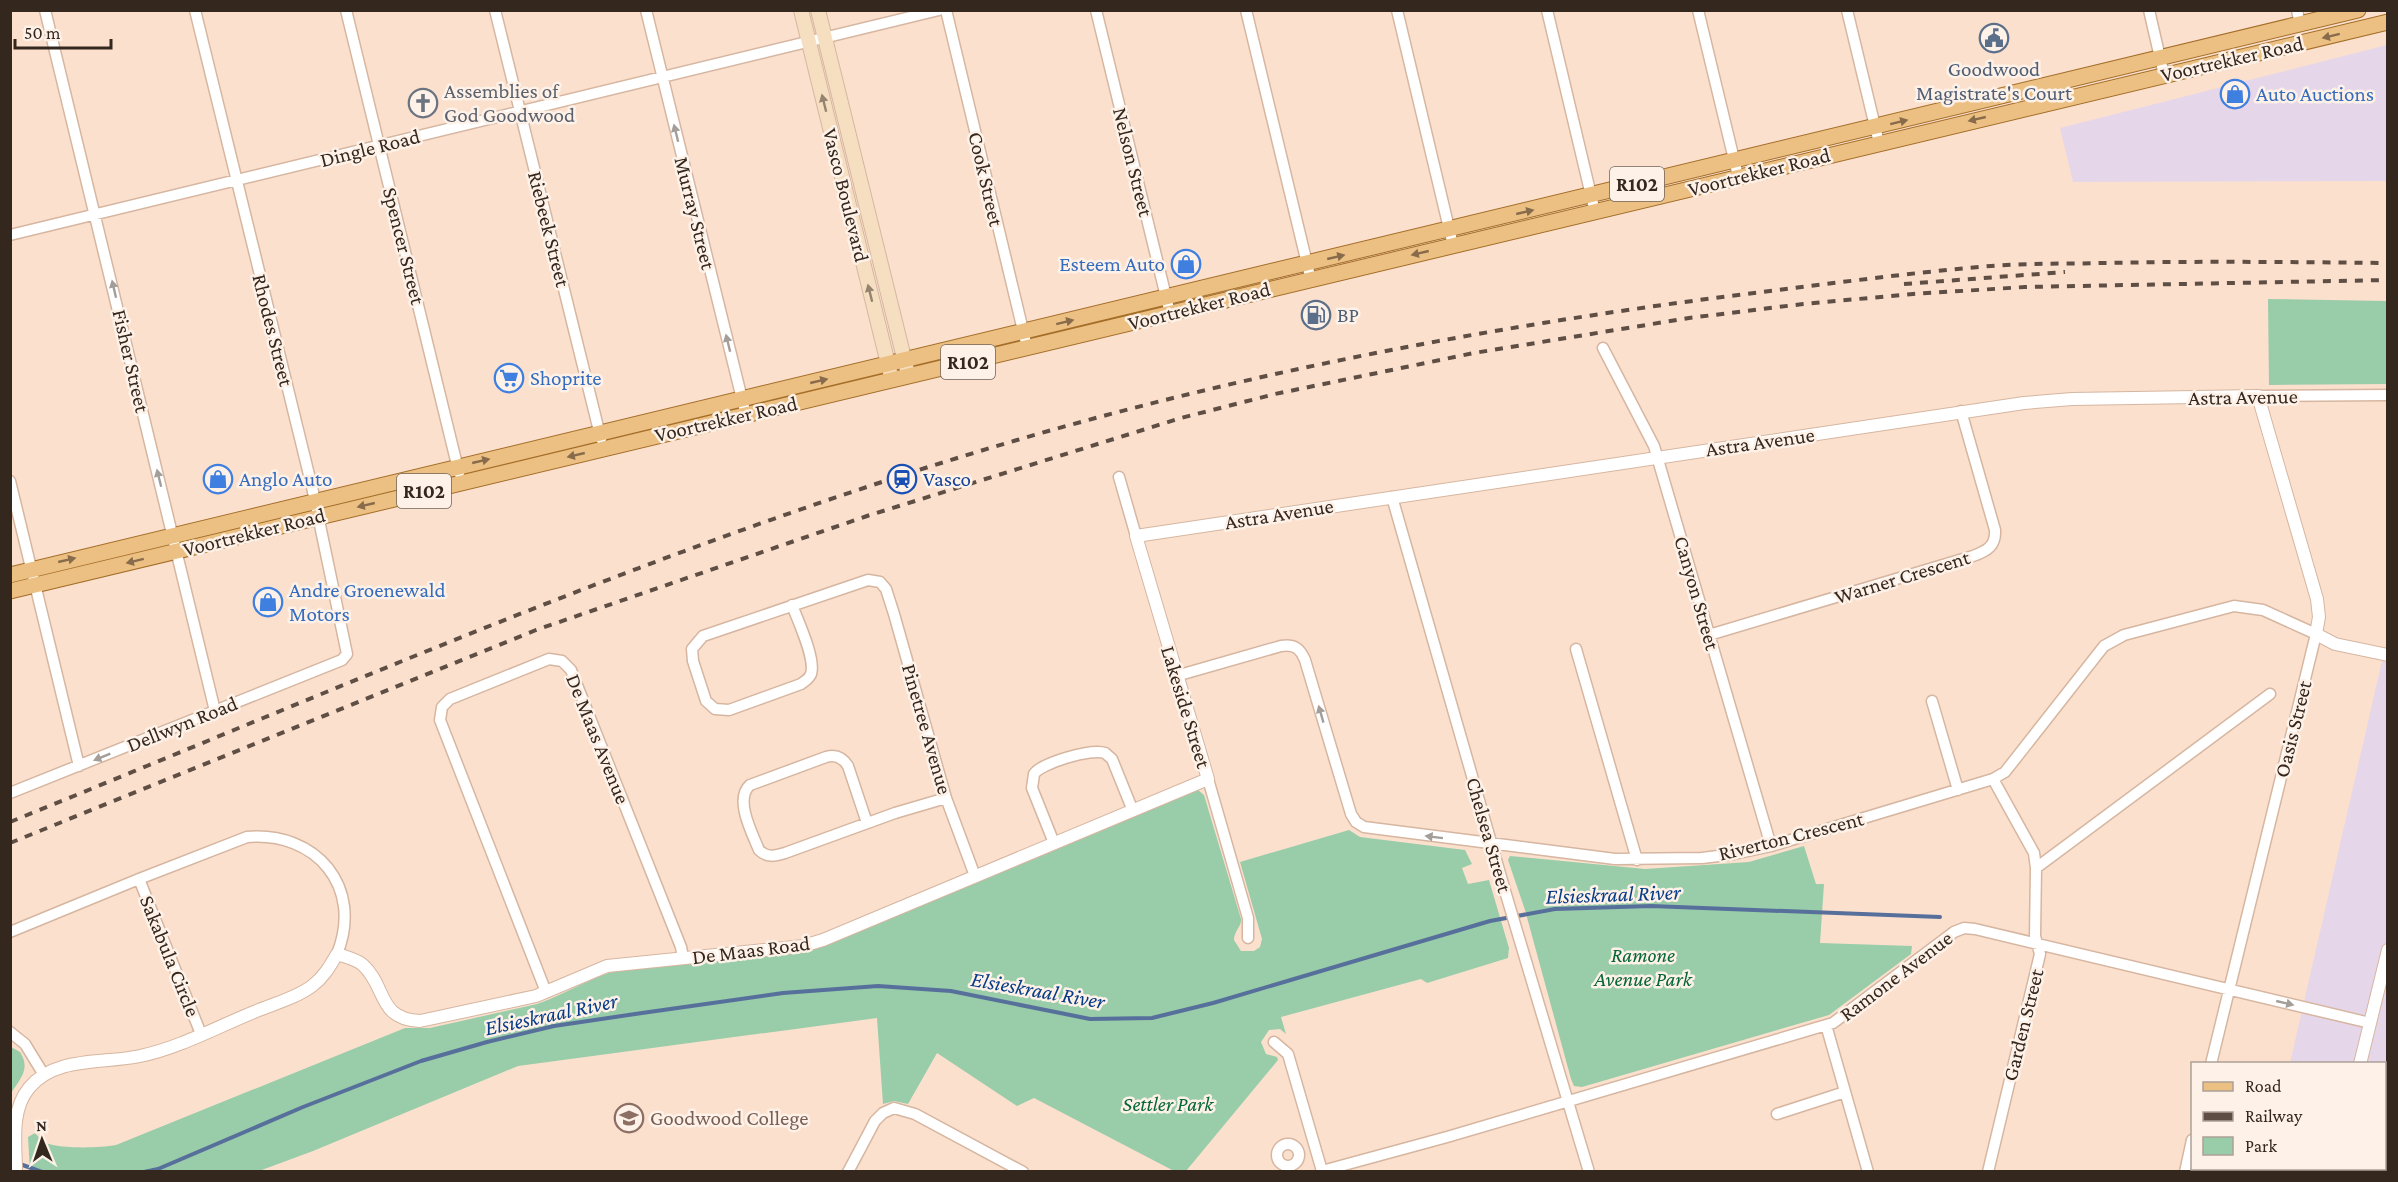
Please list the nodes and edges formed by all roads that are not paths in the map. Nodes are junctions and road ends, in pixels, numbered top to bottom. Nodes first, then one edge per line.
1 (45, 10) edge
2 (195, 10) edge
3 (346, 10) edge
4 (495, 10) edge
5 (646, 10) edge
6 (801, 10) edge
7 (818, 10) edge
8 (939, 10) edge
9 (946, 10) edge
10 (1096, 10) edge
11 (1246, 10) edge
12 (1397, 10) edge
13 (1547, 10) edge
14 (1698, 10) edge
15 (1847, 10) edge
16 (2149, 10) edge
17 (2358, 10) edge
18 (2299, 18) edge
19 (2388, 22) edge
20 (825, 38) junction
21 (808, 42) junction
22 (2160, 59) junction
23 (2104, 72) junction
24 (2164, 75) junction
25 (662, 78) junction
26 (2108, 88) junction
27 (519, 112) junction
28 (1875, 128) junction
29 (1878, 143) junction
30 (380, 146) junction
31 (1735, 160) junction
32 (1738, 176) junction
33 (237, 180) junction
34 (1591, 196) junction
35 (1595, 212) junction
36 (96, 215) junction
37 (1450, 230) junction
38 (10, 235) edge
39 (1453, 245) junction
40 (1307, 264) junction
41 (1311, 280) junction
42 (1166, 298) junction
43 (1170, 313) junction
44 (1026, 340) junction
45 (1603, 348) dead end
46 (904, 361) junction
47 (890, 372) junction
48 (908, 376) junction
49 (2388, 395) edge
50 (2258, 396) junction
51 (744, 407) junction
52 (1961, 411) junction
53 (600, 433) junction
54 (603, 448) junction
55 (1658, 457) junction
56 (457, 467) junction
57 (1119, 477) dead end
58 (10, 482) edge
59 (461, 482) junction
60 (1392, 497) junction
61 (317, 509) junction
62 (173, 535) junction
63 (1136, 536) junction
64 (177, 550) junction
65 (10, 575) edge
66 (34, 577) junction
67 (10, 591) edge
68 (792, 605) junction
69 (2316, 634) junction
70 (1709, 635) junction
71 (1576, 649) dead end
72 (348, 651) joint
73 (2388, 655) edge
74 (1176, 676) junction
75 (2270, 694) dead end
76 (1932, 701) dead end
77 (215, 711) junction
78 (79, 766) junction
79 (1208, 779) junction
80 (1993, 779) junction
81 (1958, 790) junction
82 (10, 794) edge
83 (946, 798) junction
84 (1133, 811) junction
85 (867, 824) junction
86 (1054, 843) junction
87 (1492, 843) junction
88 (1771, 846) junction
89 (1637, 860) junction
90 (2036, 868) junction
91 (975, 876) junction
92 (139, 879) junction
93 (10, 932) edge
94 (1248, 938) dead end
95 (2037, 944) junction
96 (2388, 950) edge
97 (337, 954) junction
98 (683, 958) junction
99 (2228, 990) junction
100 (546, 992) junction
101 (2370, 1023) junction
102 (1826, 1025) junction
103 (10, 1032) edge
104 (201, 1034) junction
105 (1274, 1042) dead end
106 (2211, 1062) edge
107 (2361, 1062) edge
108 (44, 1075) junction
109 (1845, 1092) junction
110 (1568, 1100) junction
111 (1777, 1114) dead end
112 (2191, 1148) edge
113 (1322, 1171) edge
114 (16, 1172) edge
115 (848, 1172) edge
116 (1023, 1172) edge
117 (1589, 1172) edge
118 (1868, 1172) edge
119 (1988, 1172) edge
120 (2185, 1172) edge

1 - 36 street, Fisher Street
2 - 33 street, Rhodes Street
3 - 30 street, Spencer Street
4 - 27 street, Riebeek Street
5 - 25 street, Murray Street
6 - 21 main road, Vasco Boulevard
7 - 20 main road, Vasco Boulevard
8 - 20 street, Dingle Road
9 - 44 street, Cook Street
10 - 42 street, Nelson Street
11 - 40 street
12 - 37 street
13 - 34 street
14 - 31 street
15 - 28 street
16 - 22 street
17 - 18 main road, Voortrekker Road / R102
18 - 22 main road, Voortrekker Road / R102
19 -> 24 main road, Voortrekker Road / R102
20 - 21 street, Dingle Road
20 - 46 main road, Vasco Boulevard
21 - 25 street, Dingle Road
47 -> 21 main road, Vasco Boulevard
22 - 23 main road, Voortrekker Road / R102
22 - 24 street
23 - 26 main road
28 -> 23 main road, Voortrekker Road / R102
24 - 26 main road, Voortrekker Road / R102
25 - 27 street, Dingle Road
51 -> 25 street, Murray Street
26 -> 29 main road, Voortrekker Road / R102
27 - 30 street, Dingle Road
27 - 53 street, Riebeek Street
28 - 29 street
28 - 31 main road, Voortrekker Road / R102
29 - 32 main road, Voortrekker Road / R102
30 - 33 street, Dingle Road
30 - 56 street, Spencer Street
31 - 32 street
31 - 34 main road, Voortrekker Road / R102
32 - 35 main road, Voortrekker Road / R102
33 - 36 street, Dingle Road
33 - 61 street, Rhodes Street
34 - 35 street
37 -> 34 main road, Voortrekker Road / R102
35 - 39 main road, Voortrekker Road / R102
36 - 38 street, Dingle Road
62 -> 36 street, Fisher Street
37 - 39 street
40 -> 37 main road, Voortrekker Road / R102
39 -> 41 main road, Voortrekker Road / R102
40 - 41 street
40 - 42 main road, Voortrekker Road / R102
41 - 43 main road, Voortrekker Road / R102
42 - 43 street, Nelson Street
44 -> 42 main road, Voortrekker Road / R102
43 - 44 main road, Voortrekker Road / R102
44 - 46 main road, Voortrekker Road / R102
44 - 48 main road, Voortrekker Road / R102
45 - 55 street, Canyon Street
46 - 47 main road, Voortrekker Road / R102
46 - 48 main road, Vasco Boulevard
47 - 48 main road, Voortrekker Road / R102
47 - 51 main road, Voortrekker Road / R102
49 - 50 street, Astra Avenue
50 - 52 street, Astra Avenue
50 - 69 street, Oasis Street
51 - 53 main road, Voortrekker Road / R102
51 - 54 main road, Voortrekker Road / R102
52 - 55 street, Astra Avenue
52 - 70 street, Warner Crescent
53 - 54 street, Riebeek Street
56 -> 53 main road, Voortrekker Road / R102
54 -> 59 main road, Voortrekker Road / R102
55 - 60 street, Astra Avenue
55 - 70 street, Canyon Street
56 - 59 street, Spencer Street
56 - 61 main road, Voortrekker Road / R102
57 - 63 street, Lakeside Street
58 - 66 street
59 -> 61 main road, Voortrekker Road / R102
60 - 63 street, Astra Avenue
60 - 87 street, Chelsea Street
61 - 62 main road, Voortrekker Road / R102
61 - 64 main road, Voortrekker Road / R102
61 - 72 street, Rhodes Street
62 - 64 street, Fisher Street
66 -> 62 main road, Voortrekker Road / R102
63 - 74 street, Lakeside Street
64 -> 66 main road, Voortrekker Road / R102
64 - 77 street, Fisher Street
65 - 66 main road, Voortrekker Road / R102
66 - 67 main road, Voortrekker Road / R102
66 - 78 street
68 - 68 street
68 - 83 street, Pinetree Avenue
69 - 73 street
69 - 80 street, Riverton Crescent
69 - 99 street, Oasis Street
70 - 88 street, Canyon Street
71 - 89 street
72 - 77 street, Dellwyn Road
74 - 79 street, Lakeside Street
87 -> 74 street, Riverton Crescent
75 - 90 street
76 - 81 street
77 -> 78 street, Dellwyn Road
78 - 82 street, Dellwyn Road
79 - 84 street, De Maas Road
79 - 94 street, Lakeside Street
80 - 81 street, Riverton Crescent
80 - 90 street, Garden Street
81 - 88 street, Riverton Crescent
83 - 85 street
83 - 91 street, Pinetree Avenue
84 - 86 street, De Maas Road
84 - 86 street
85 - 85 street
86 - 91 street, De Maas Road
87 - 89 street, Riverton Crescent
87 - 110 street, Chelsea Street
88 - 89 street, Riverton Crescent
90 - 95 street, Garden Street
91 - 98 street, De Maas Road
92 - 93 street, Sakabula Circle
92 - 97 street, Sakabula Circle
92 - 104 street, Sakabula Circle
95 - 99 street, Ramone Avenue
95 - 102 street, Ramone Avenue
95 - 119 street, Garden Street
96 - 101 street
97 - 100 street, De Maas Road
97 - 104 street, Sakabula Circle
98 - 100 street, De Maas Road
98 - 100 street, De Maas Avenue
99 -> 101 street, Ramone Avenue
99 - 106 street, Oasis Street
101 - 107 street
102 - 109 street
102 - 110 street, Ramone Avenue
103 - 108 street
104 - 108 street, Sakabula Circle
105 - 113 street
108 - 114 street, Sakabula Circle
109 - 111 street
109 - 118 street
110 - 113 street, Ramone Avenue
110 - 117 street, Chelsea Street
112 - 120 street
115 - 116 street

